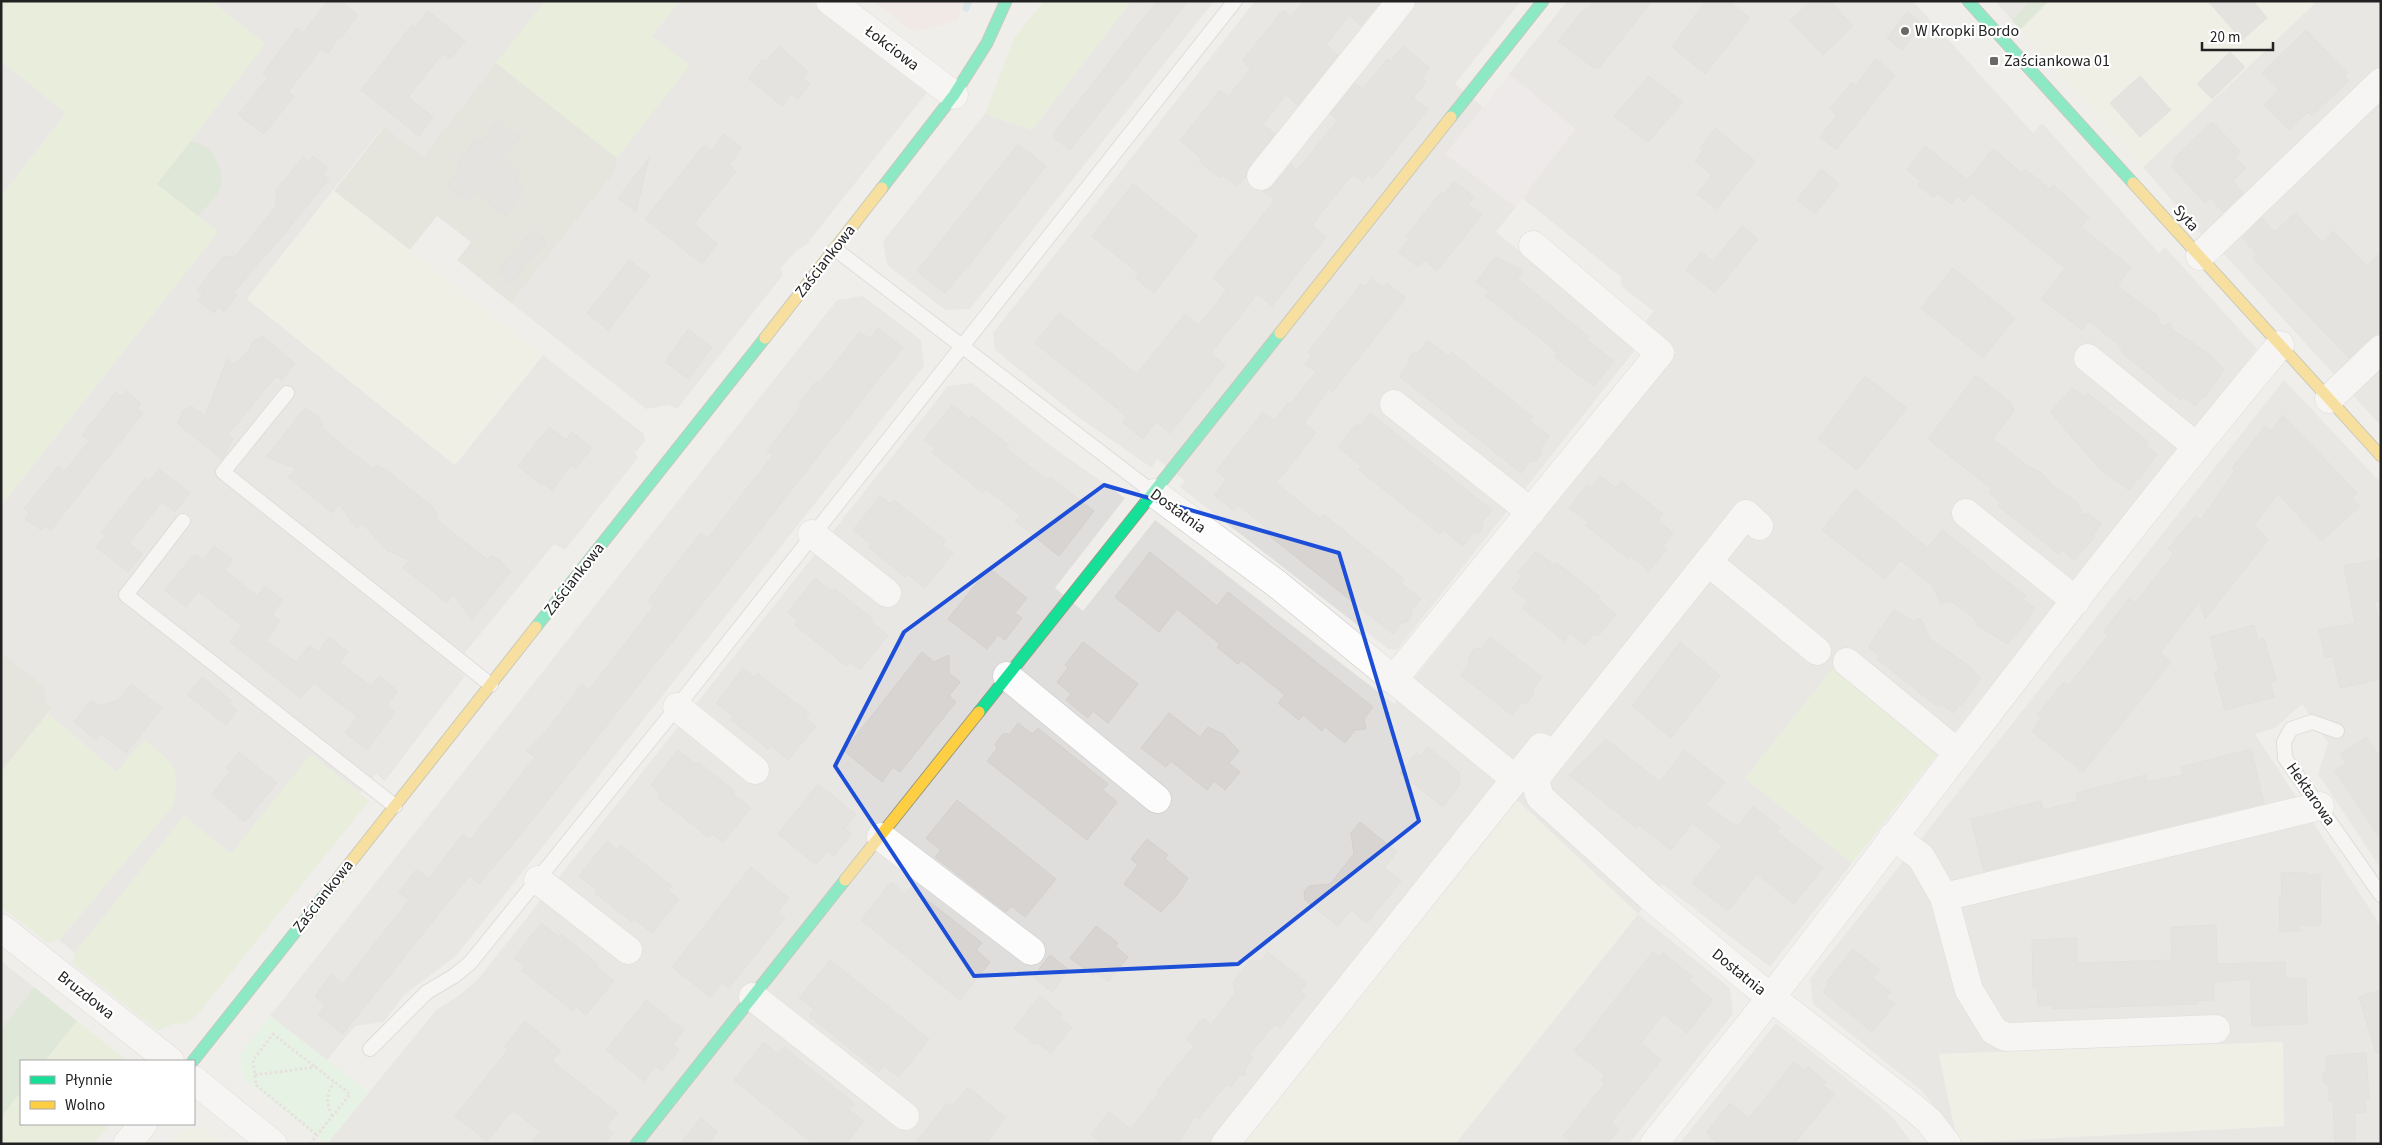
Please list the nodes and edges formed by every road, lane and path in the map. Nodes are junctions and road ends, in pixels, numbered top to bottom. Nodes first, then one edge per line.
1 (830, 1) edge
2 (1006, 1) edge
3 (1235, 1) edge
4 (1401, 1) edge
5 (1543, 1) edge
6 (1968, 1) edge
7 (2381, 82) edge
8 (954, 95) junction
9 (1262, 176) dead end
10 (1532, 245) dead end
11 (835, 249) junction
12 (2200, 256) junction
13 (2280, 345) junction
14 (962, 347) junction
15 (2381, 349) edge
16 (2088, 358) dead end
17 (287, 393) dead end
18 (2329, 399) junction
19 (1394, 404) dead end
20 (2196, 446) junction
21 (2381, 456) edge
22 (1154, 493) junction
23 (1531, 512) junction
24 (1966, 513) dead end
25 (184, 521) dead end
26 (1759, 526) dead end
27 (1710, 532) dead end
28 (812, 534) junction
29 (1708, 562) junction
30 (887, 593) dead end
31 (2076, 601) junction
32 (1817, 652) dead end
33 (1847, 662) dead end
34 (1007, 676) junction
35 (1393, 680) junction
36 (491, 684) junction
37 (677, 707) junction
38 (2337, 731) dead end
39 (1958, 753) junction
40 (755, 770) dead end
41 (1527, 785) junction
42 (1157, 799) dead end
43 (394, 806) junction
44 (2320, 806) junction
45 (1893, 836) junction
46 (881, 837) junction
47 (538, 880) junction
48 (2381, 895) edge
49 (1944, 898) junction
50 (1, 928) edge
51 (628, 950) dead end
52 (1031, 951) dead end
53 (753, 997) junction
54 (1771, 998) junction
55 (2216, 1029) dead end
56 (370, 1050) dead end
57 (169, 1060) edge
58 (194, 1060) edge
59 (316, 1067) junction
60 (255, 1075) junction
61 (195, 1081) edge
62 (334, 1082) junction
63 (332, 1116) junction
64 (904, 1116) dead end
65 (142, 1125) edge
66 (317, 1135) junction
67 (1658, 1142) edge
68 (127, 1144) edge
69 (273, 1144) edge
70 (310, 1144) edge
71 (636, 1144) edge
72 (1226, 1144) edge
73 (1947, 1144) edge

1 - 8 street, Łokciowa
2 - 8 street, Zaściankowa
3 - 14 lane
4 - 9 street
5 - 22 street
6 - 12 street, Syta
7 - 12 street
8 - 11 street, Zaściankowa
10 - 23 street
11 - 14 lane, Dostatnia
11 - 36 street, Zaściankowa
12 - 13 street, Syta
13 - 18 street, Syta
13 - 20 street
14 - 22 lane, Dostatnia
14 - 28 lane
15 - 18 street
16 - 20 street
17 - 36 lane
18 - 21 street, Syta
19 - 23 street
20 - 31 street
22 - 34 street
22 - 35 street, Dostatnia
23 - 35 street
24 - 31 street
25 - 43 lane
26 - 29 street
27 - 41 street
28 - 30 street
28 - 37 lane
29 - 32 street
29 - 41 street
31 - 39 street
33 - 39 street
34 - 42 street
34 - 46 street
35 - 41 street, Dostatnia
36 - 43 street, Zaściankowa
37 - 40 street
37 - 47 lane
38 - 44 lane, Hektarowa
39 - 45 street
41 - 54 street, Dostatnia
41 - 72 street
43 - 58 street, Zaściankowa
44 - 48 lane, Hektarowa
44 - 49 street
45 - 49 street
45 - 54 street
46 - 52 street
46 - 53 street
47 - 51 street
47 - 56 lane
49 - 55 street
50 - 57 street, Bruzdowa
53 - 64 street
53 - 71 street
54 - 67 street
54 - 73 street, Dostatnia
59 - 60 path
59 - 60 path
59 - 62 path
60 - 66 path
61 - 69 street
62 - 63 path
62 - 63 path
63 - 66 path
65 - 68 street
66 - 70 path

